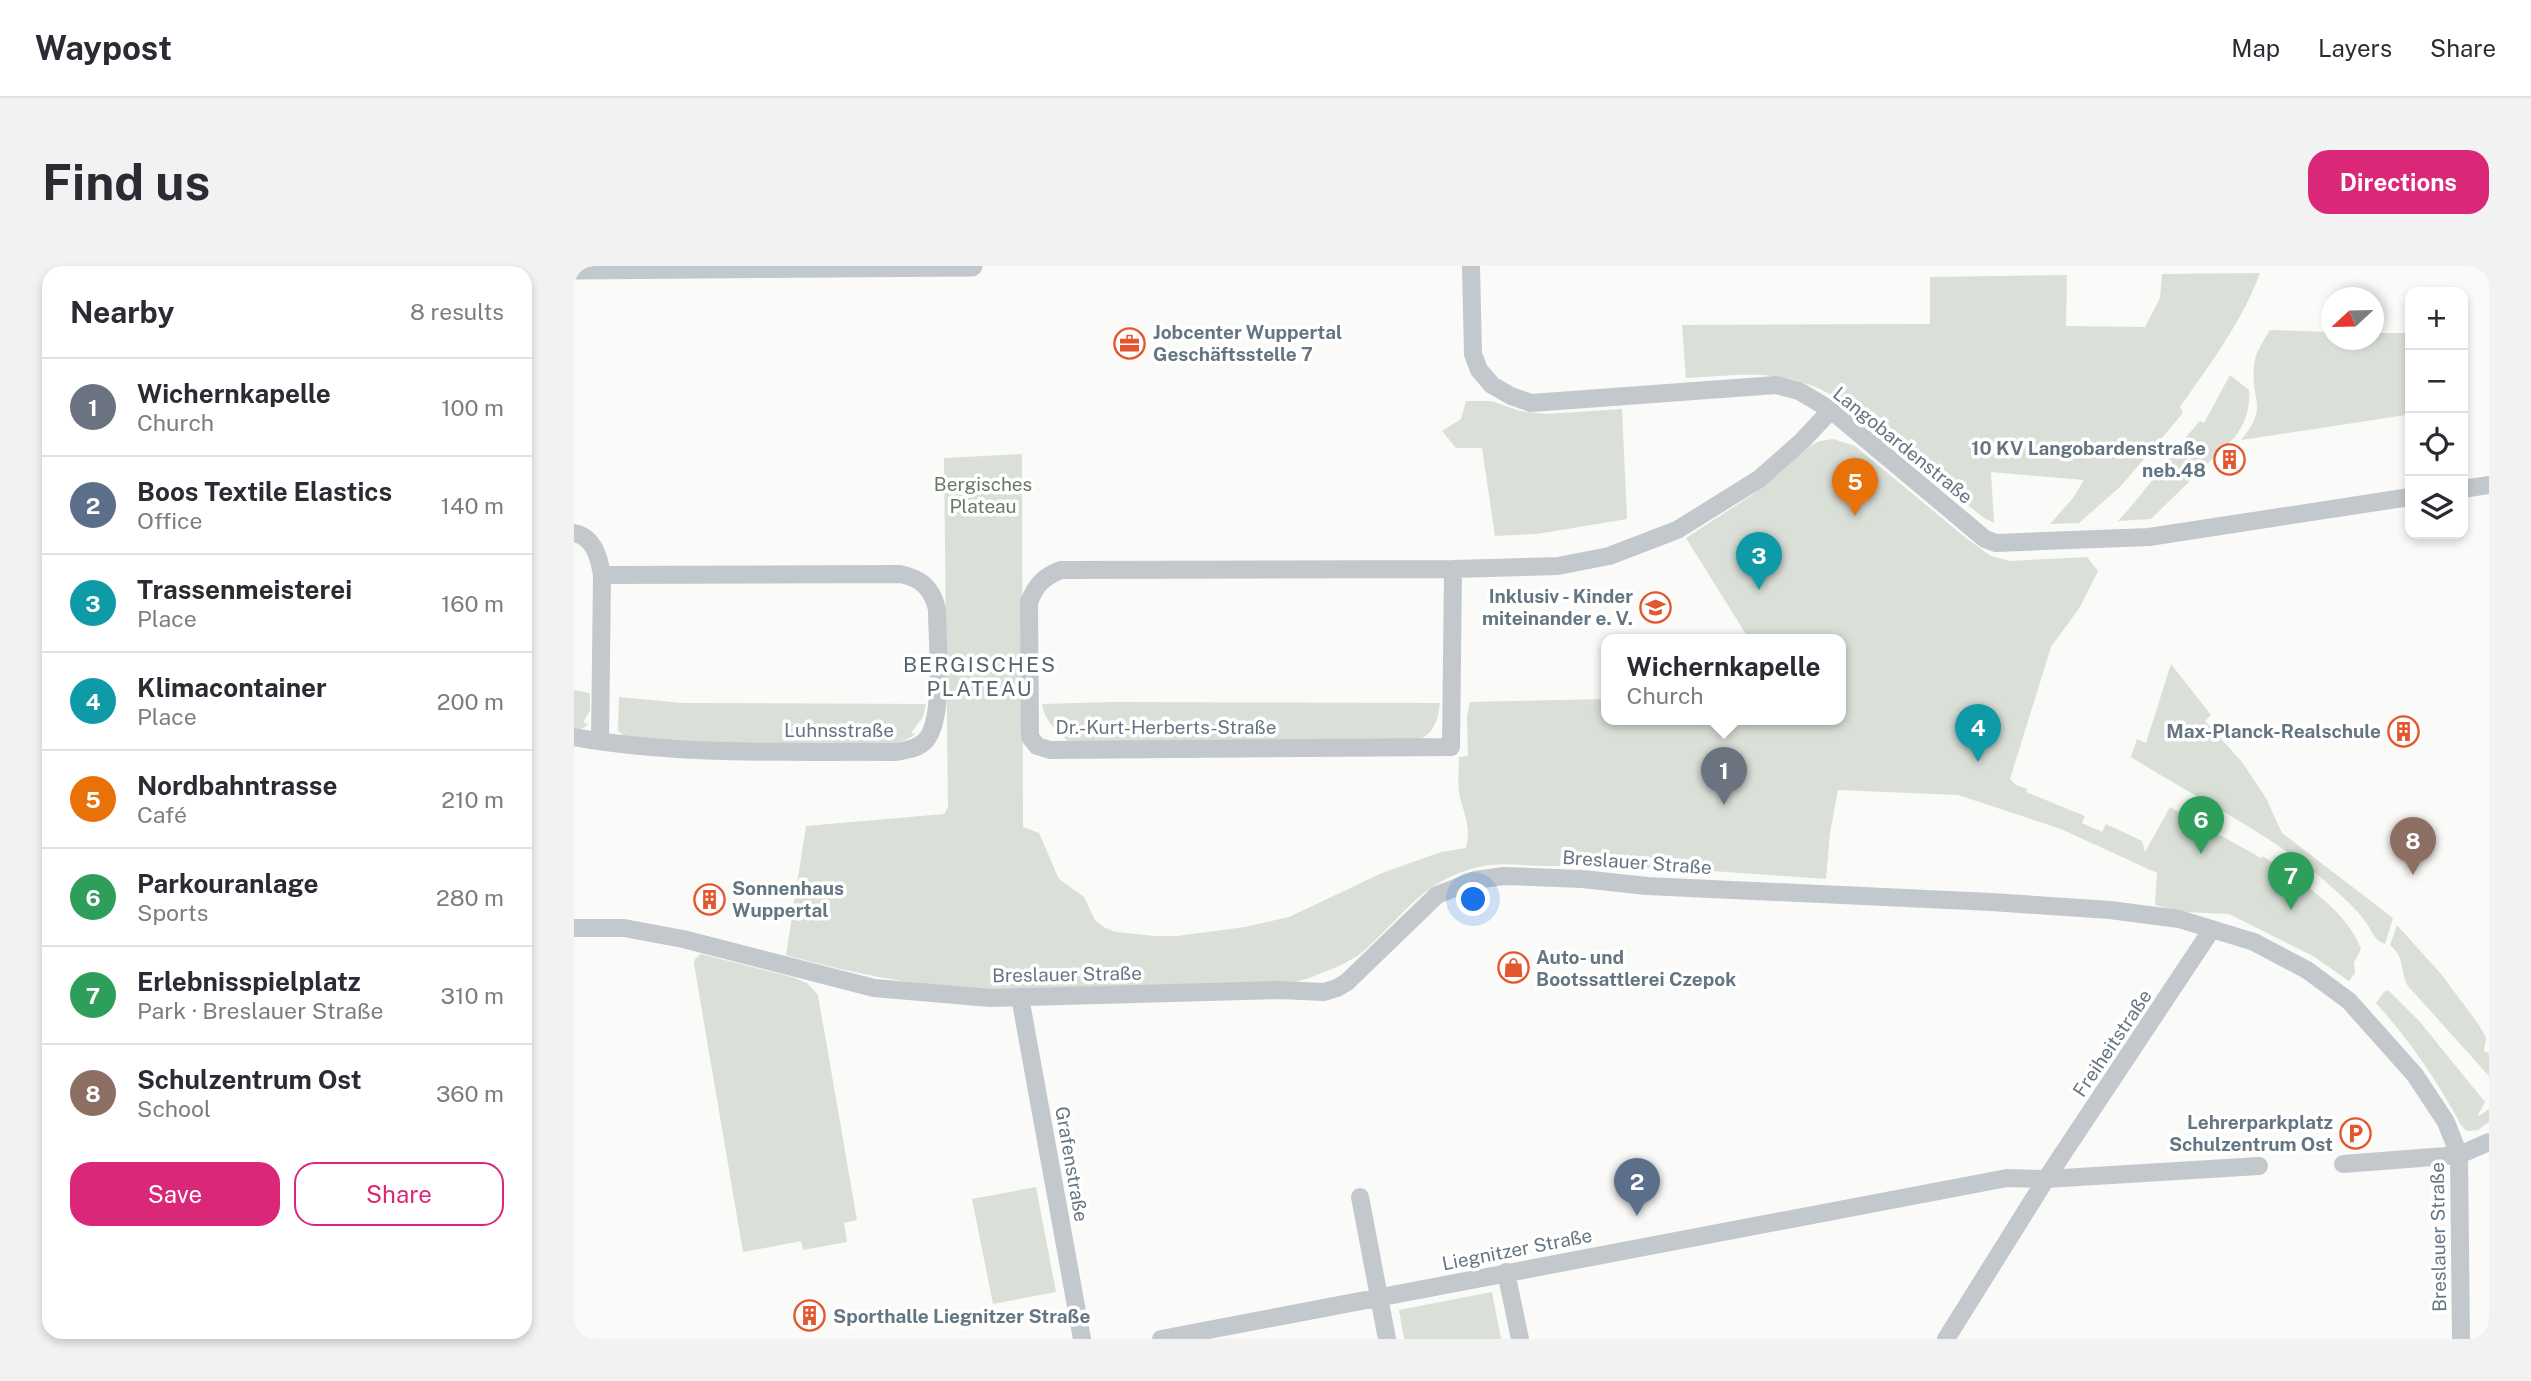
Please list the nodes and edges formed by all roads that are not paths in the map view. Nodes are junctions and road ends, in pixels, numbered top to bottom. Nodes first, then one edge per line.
1 (972, 266) edge
2 (1471, 266) edge
3 (598, 267) edge
4 (574, 269) edge
5 (1830, 410) junction
6 (2489, 485) edge
7 (2468, 488) edge
8 (2405, 498) edge
9 (574, 533) edge
10 (1453, 569) junction
11 (602, 575) junction
12 (574, 737) edge
13 (600, 741) junction
14 (574, 928) edge
15 (2212, 929) junction
16 (1020, 997) junction
17 (2489, 1142) edge
18 (2459, 1155) junction
19 (2343, 1164) dead end
20 (2259, 1166) dead end
21 (2046, 1179) junction
22 (1360, 1197) dead end
23 (1506, 1272) junction
24 (1379, 1297) junction
25 (1082, 1339) edge
26 (1161, 1339) edge
27 (1387, 1339) edge
28 (1520, 1339) edge
29 (1945, 1339) edge
30 (2461, 1339) edge

1 - 3 street
2 - 5 street, Langobardenstraße
3 - 4 street
5 - 8 street, Langobardenstraße
5 - 10 street, Dr.-Kurt-Herberts-Straße
6 - 7 street
9 - 11 street
10 - 10 street, Dr.-Kurt-Herberts-Straße
11 - 13 street
11 - 13 street, Luhnsstraße
12 - 13 street, Luhnsstraße
14 - 16 street, Breslauer Straße
15 - 16 street, Breslauer Straße
15 - 18 street, Breslauer Straße
15 - 21 street, Freiheitstraße
16 - 25 street, Grafenstraße
17 - 18 street
18 - 19 street
18 - 30 street, Breslauer Straße
20 - 21 street
21 - 23 street, Liegnitzer Straße
21 - 29 street, Freiheitstraße
22 - 24 street
23 - 24 street, Liegnitzer Straße
23 - 28 street
24 - 26 street, Liegnitzer Straße
24 - 27 street

